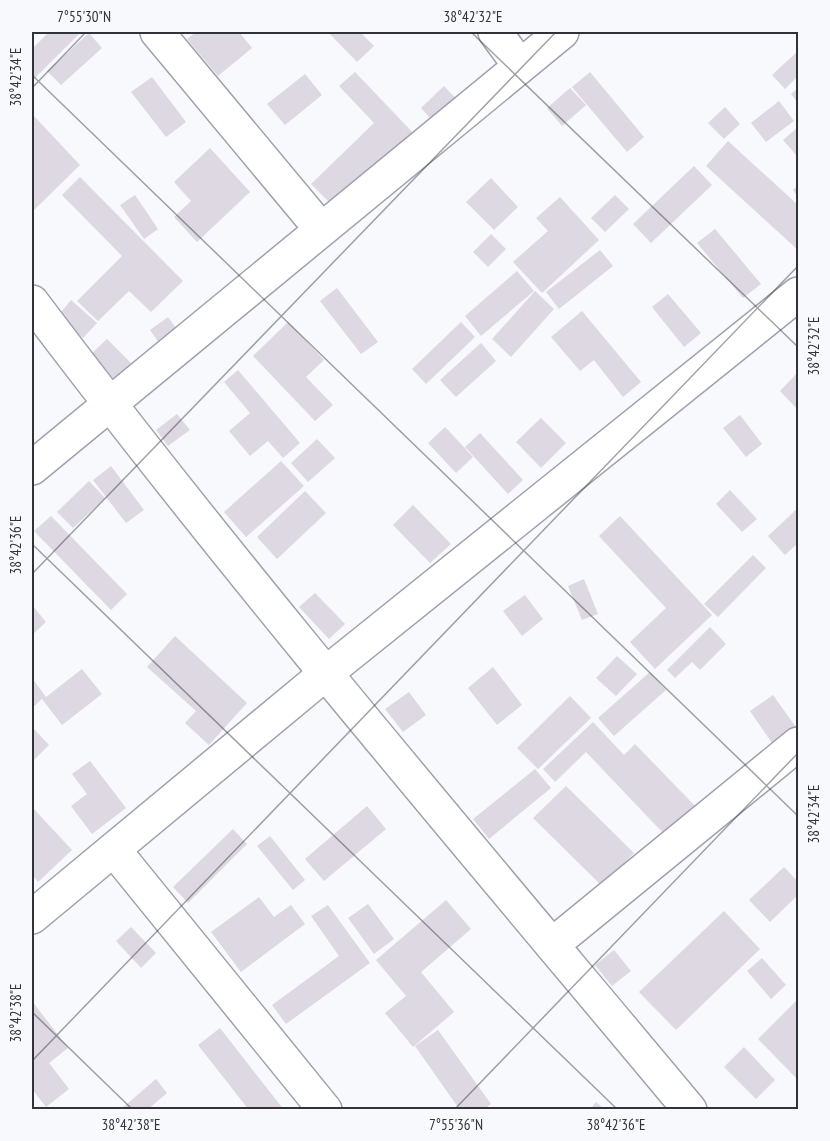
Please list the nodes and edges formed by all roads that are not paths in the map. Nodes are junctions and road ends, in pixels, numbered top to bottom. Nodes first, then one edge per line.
1 (157, 32) edge
2 (495, 32) edge
3 (562, 32) edge
4 (520, 66) junction
5 (321, 229) junction
6 (798, 294) edge
7 (32, 302) edge
8 (109, 404) junction
9 (32, 468) edge
10 (325, 674) junction
11 (798, 744) edge
12 (114, 850) junction
13 (32, 917) edge
14 (552, 945) junction
15 (325, 1110) edge
16 (690, 1110) edge

1 - 5 street
2 - 4 street
3 - 4 street
4 - 5 street
5 - 8 street
6 - 10 street
7 - 8 street
8 - 9 street
8 - 10 street
10 - 12 street
10 - 14 street
11 - 14 street
12 - 13 street
12 - 15 street
14 - 16 street

